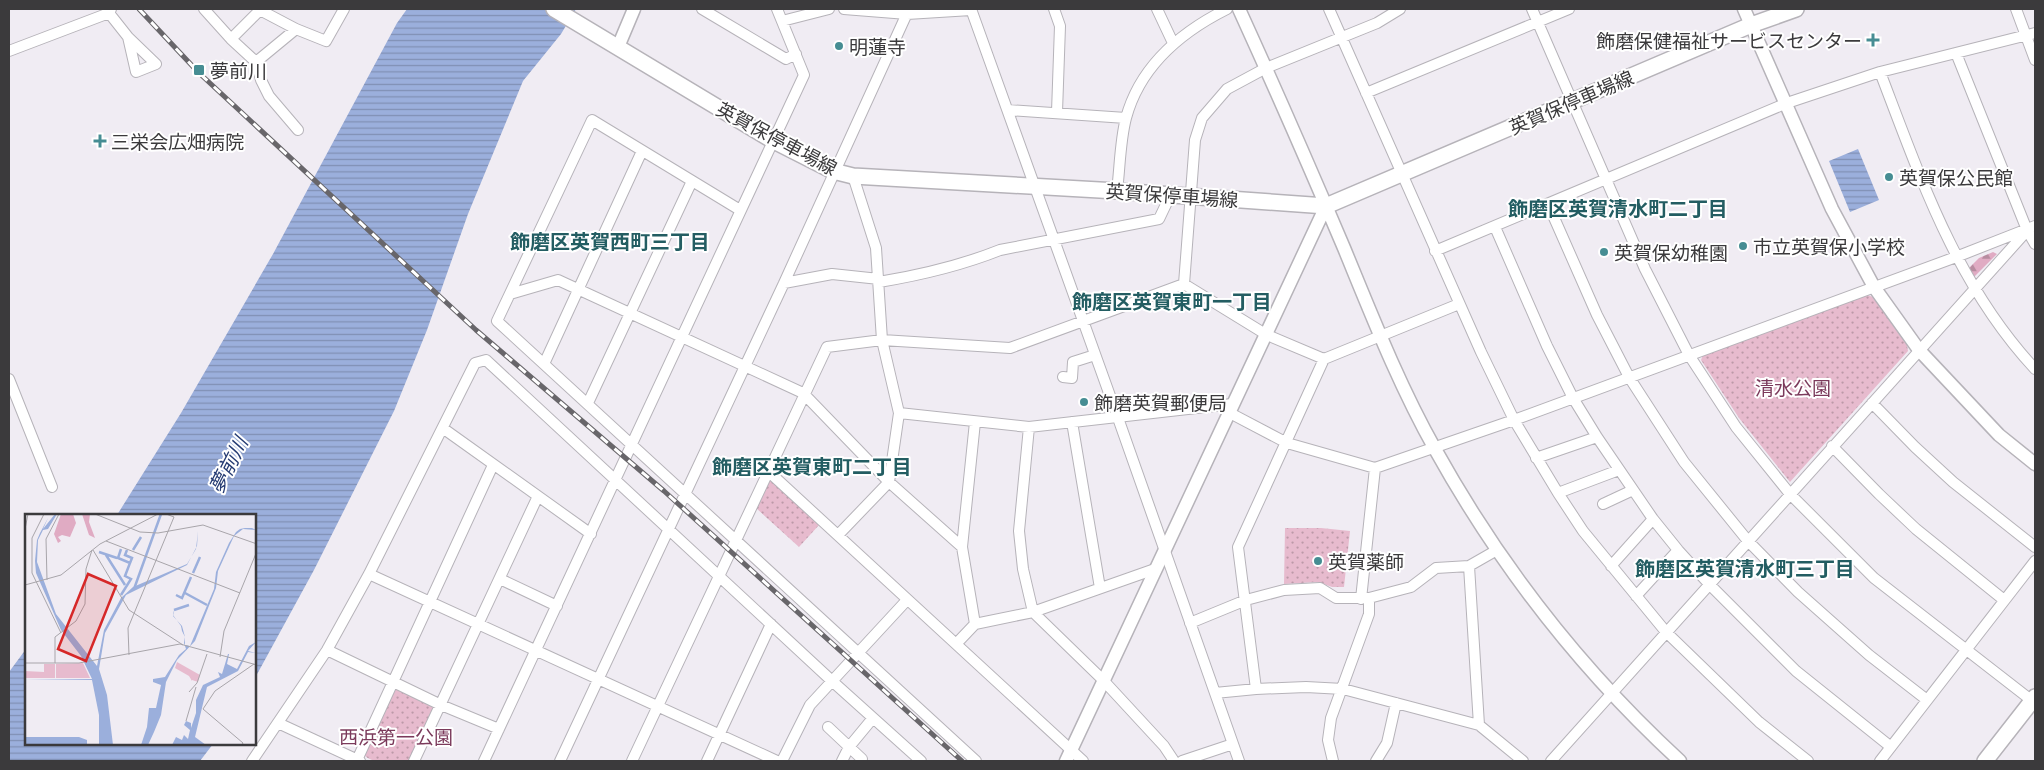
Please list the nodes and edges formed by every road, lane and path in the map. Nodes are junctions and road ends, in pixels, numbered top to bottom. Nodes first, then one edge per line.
1 (204, 9) edge
2 (344, 9) edge
3 (554, 9) edge
4 (702, 9) edge
5 (777, 9) edge
6 (829, 9) edge
7 (844, 9) edge
8 (971, 9) edge
9 (1054, 9) edge
10 (1157, 9) edge
11 (1228, 9) edge
12 (1239, 9) edge
13 (1329, 9) edge
14 (1400, 9) edge
15 (1532, 9) edge
16 (1568, 9) edge
17 (1744, 9) edge
18 (1796, 9) edge
19 (2016, 9) edge
20 (258, 10) edge
21 (635, 10) edge
22 (110, 11) edge
23 (908, 11) edge
24 (1388, 13) edge
25 (782, 21) junction
26 (1537, 22) junction
27 (1751, 25) junction
28 (296, 30) junction
29 (2031, 34) edge
30 (128, 38) dead end
31 (1342, 38) junction
32 (231, 39) junction
33 (1173, 43) junction
34 (614, 45) junction
35 (9, 51) edge
36 (1956, 53) junction
37 (796, 54) junction
38 (2035, 60) edge
39 (256, 62) junction
40 (1266, 68) junction
41 (1880, 72) junction
42 (1366, 93) junction
43 (1572, 101) junction
44 (1787, 103) junction
45 (1008, 110) junction
46 (1057, 112) junction
47 (1126, 118) junction
48 (298, 130) dead end
49 (772, 140) junction
50 (642, 150) junction
51 (834, 172) junction
52 (1402, 174) junction
53 (853, 176) junction
54 (1606, 180) junction
55 (692, 181) junction
56 (1034, 187) junction
57 (1117, 191) junction
58 (1170, 196) junction
59 (1192, 197) junction
60 (1548, 204) junction
61 (1326, 206) junction
62 (740, 210) junction
63 (1494, 227) junction
64 (2031, 228) edge
65 (1053, 239) junction
66 (2035, 244) edge
67 (1436, 252) junction
68 (1956, 257) junction
69 (879, 280) junction
70 (784, 283) junction
71 (1184, 284) junction
72 (1874, 287) junction
73 (1974, 289) junction
74 (579, 290) junction
75 (510, 294) junction
76 (1459, 304) junction
77 (630, 314) junction
78 (1083, 322) junction
79 (1266, 335) junction
80 (1381, 336) junction
81 (682, 338) junction
82 (882, 340) junction
83 (1919, 350) junction
84 (1095, 355) junction
85 (1689, 355) junction
86 (1324, 358) junction
87 (544, 364) junction
88 (745, 366) junction
89 (2035, 369) edge
90 (1063, 377) dead end
91 (1629, 377) junction
92 (9, 379) edge
93 (804, 393) junction
94 (1573, 398) junction
95 (588, 403) junction
96 (1872, 403) junction
97 (1230, 408) junction
98 (899, 413) junction
99 (1118, 418) junction
100 (1514, 420) junction
101 (975, 422) junction
102 (1072, 422) junction
103 (1029, 427) junction
104 (444, 429) junction
105 (1597, 437) junction
106 (1286, 443) junction
107 (631, 444) junction
108 (1832, 446) junction
109 (1434, 449) junction
110 (1536, 458) junction
111 (2035, 464) edge
112 (494, 465) junction
113 (1375, 468) junction
114 (1619, 470) junction
115 (768, 471) junction
116 (616, 480) junction
117 (889, 482) junction
118 (52, 487) dead end
119 (1634, 490) junction
120 (684, 493) junction
121 (1558, 493) junction
122 (1790, 494) junction
123 (538, 496) junction
124 (1603, 504) dead end
125 (1653, 519) junction
126 (668, 528) junction
127 (591, 534) junction
128 (839, 534) junction
129 (735, 539) junction
130 (1748, 541) junction
131 (962, 547) junction
132 (2035, 547) edge
133 (1164, 550) junction
134 (1497, 550) junction
135 (1678, 550) junction
136 (2035, 561) edge
137 (1468, 566) junction
138 (1611, 566) junction
139 (1155, 569) junction
140 (369, 574) junction
141 (719, 576) junction
142 (500, 579) junction
143 (1708, 584) junction
144 (1100, 588) junction
145 (1636, 596) junction
146 (1365, 599) junction
147 (907, 600) junction
148 (1246, 600) junction
149 (2004, 600) junction
150 (430, 601) junction
151 (557, 606) junction
152 (1034, 612) junction
153 (1190, 623) junction
154 (479, 624) junction
155 (771, 624) junction
156 (975, 624) junction
157 (1666, 632) junction
158 (956, 644) junction
159 (536, 649) junction
160 (327, 650) junction
161 (1966, 650) junction
162 (858, 652) junction
163 (599, 679) junction
164 (1103, 680) junction
165 (832, 681) junction
166 (392, 682) junction
167 (1256, 689) junction
168 (1343, 689) junction
169 (1215, 694) junction
170 (1611, 695) junction
171 (1927, 700) junction
172 (2034, 701) edge
173 (1396, 703) junction
174 (441, 705) junction
175 (658, 706) junction
176 (873, 718) junction
177 (278, 723) junction
178 (1479, 725) junction
179 (828, 727) dead end
180 (499, 729) junction
181 (720, 734) junction
182 (1233, 744) junction
183 (849, 747) junction
184 (1891, 748) junction
185 (1071, 749) junction
186 (862, 760) dead end
187 (252, 761) edge
188 (358, 761) edge
189 (414, 761) edge
190 (484, 761) edge
191 (560, 761) edge
192 (632, 761) edge
193 (707, 761) edge
194 (776, 761) edge
195 (782, 761) edge
196 (842, 761) edge
197 (921, 761) edge
198 (976, 761) edge
199 (1066, 761) edge
200 (1083, 761) edge
201 (1174, 761) edge
202 (1182, 761) edge
203 (1239, 761) edge
204 (1333, 761) edge
205 (1376, 761) edge
206 (1523, 761) edge
207 (1551, 761) edge
208 (1680, 761) edge
209 (1808, 761) edge
210 (1880, 761) edge
211 (1985, 761) edge

1 - 32 street
2 - 28 street
3 - 34 main road, 英賀保停車場線
4 - 37 street
5 - 25 street
6 - 25 street
7 - 23 street
8 - 23 street
8 - 45 street
9 - 46 street
10 - 33 street
11 - 33 street
12 - 40 street
13 - 31 street
14 - 24 street
15 - 26 street
16 - 26 street
17 - 27 street
18 - 27 main road, 英賀保停車場線
19 - 29 street
20 - 28 street
20 - 32 street
21 - 34 street
22 - 30 street
22 - 35 street
23 - 51 street
24 - 31 street
25 - 37 street
26 - 42 street
26 - 43 street
27 - 43 main road, 英賀保停車場線
27 - 44 street
28 - 39 street
29 - 36 street
29 - 38 street
31 - 40 street
31 - 42 street
32 - 39 street
33 - 47 street
34 - 49 main road, 英賀保停車場線
36 - 41 street
36 - 64 street
37 - 49 street
39 - 48 street
40 - 59 street
40 - 61 street
41 - 44 street
41 - 68 street
42 - 52 street
43 - 52 main road, 英賀保停車場線
43 - 54 street
44 - 54 street
44 - 72 street
45 - 46 street
45 - 56 street
46 - 47 street
47 - 57 street
49 - 51 main road, 英賀保停車場線
49 - 62 street
50 - 55 street
50 - 74 street
50 - 75 street
51 - 53 main road, 英賀保停車場線
51 - 70 street
52 - 61 main road, 英賀保停車場線
52 - 67 street
53 - 56 main road, 英賀保停車場線
53 - 69 street
54 - 60 street
54 - 85 street
55 - 62 street
55 - 77 street
56 - 57 main road, 英賀保停車場線
56 - 65 street
57 - 58 main road, 英賀保停車場線
58 - 59 main road, 英賀保停車場線
58 - 65 street
59 - 61 main road, 英賀保停車場線
59 - 71 street
60 - 63 street
60 - 91 street
61 - 79 street
61 - 80 street
62 - 81 street
63 - 67 street
63 - 94 street
64 - 66 street
64 - 68 street
64 - 73 street
65 - 69 street
65 - 78 street
67 - 76 street
68 - 72 street
68 - 73 street
69 - 70 street
69 - 82 street
70 - 88 street
71 - 78 street
71 - 79 street
72 - 83 street
72 - 85 street
73 - 83 street
73 - 89 street
74 - 75 street
74 - 77 street
74 - 87 street
75 - 87 street
76 - 80 street
76 - 100 street
77 - 81 street
77 - 95 street
78 - 82 street
78 - 84 street
79 - 86 street
79 - 97 street
80 - 86 street
80 - 109 street
81 - 88 street
81 - 107 street
82 - 93 street
82 - 98 street
83 - 96 street
83 - 111 street
84 - 90 street
84 - 99 street
85 - 91 street
85 - 122 street
86 - 106 street
87 - 95 street
88 - 93 street
88 - 120 street
91 - 94 street
91 - 130 street
92 - 118 street
93 - 115 street
93 - 117 street
94 - 100 street
94 - 105 street
95 - 107 street
96 - 108 street
96 - 132 street
97 - 99 street
97 - 106 street
97 - 133 street
98 - 101 street
98 - 117 street
99 - 102 street
99 - 133 street
100 - 109 street
100 - 110 street
101 - 103 street
101 - 131 street
102 - 103 street
102 - 144 street
103 - 152 street
104 - 112 street
104 - 116 street
104 - 140 street
105 - 110 street
105 - 114 street
106 - 113 street
106 - 148 street
107 - 116 street
107 - 120 street
108 - 122 street
108 - 149 street
109 - 113 street
109 - 134 street
110 - 121 street
112 - 123 street
112 - 150 street
113 - 146 street
114 - 119 street
114 - 121 street
115 - 128 street
115 - 129 street
116 - 126 street
116 - 127 street
117 - 128 street
117 - 131 street
119 - 124 street
119 - 125 street
120 - 126 street
120 - 129 street
121 - 138 street
122 - 130 street
122 - 161 street
123 - 127 street
123 - 142 street
125 - 135 street
125 - 138 street
126 - 141 street
126 - 163 street
127 - 151 street
128 - 147 street
129 - 141 street
129 - 162 street
130 - 143 street
130 - 171 street
131 - 156 street
133 - 139 street
133 - 153 street
134 - 137 street
134 - 170 street
135 - 143 street
135 - 145 street
136 - 149 street
137 - 146 street
137 - 178 street
138 - 145 street
139 - 144 street
139 - 164 street
140 - 150 street
140 - 160 street
141 - 155 street
141 - 175 street
142 - 151 street
142 - 154 street
143 - 157 street
143 - 184 street
144 - 152 street
145 - 157 street
146 - 148 street
146 - 168 street
147 - 158 street
147 - 162 street
148 - 153 street
148 - 167 street
149 - 161 street
150 - 154 street
150 - 166 street
151 - 159 street
152 - 156 street
152 - 164 street
153 - 169 street
154 - 159 street
154 - 174 street
155 - 165 street
155 - 181 street
156 - 158 street
157 - 170 street
157 - 209 street
158 - 185 street
159 - 163 street
159 - 180 street
160 - 166 street
160 - 177 street
161 - 171 street
161 - 172 street
162 - 165 street
162 - 198 street
163 - 175 street
163 - 191 street
164 - 185 street
164 - 201 street
165 - 176 street
165 - 195 street
166 - 174 street
166 - 188 street
167 - 168 street
167 - 169 street
168 - 173 street
168 - 204 street
169 - 182 street
170 - 207 street
170 - 208 street
171 - 184 street
172 - 211 main road
173 - 178 street
173 - 205 street
174 - 180 street
174 - 189 street
175 - 181 street
175 - 192 street
176 - 183 street
176 - 197 street
177 - 187 street
177 - 188 street
178 - 206 street
179 - 183 street
180 - 190 street
181 - 193 street
181 - 194 street
182 - 202 street
182 - 203 street
183 - 186 street
183 - 196 street
184 - 210 street
185 - 199 street
185 - 200 street

